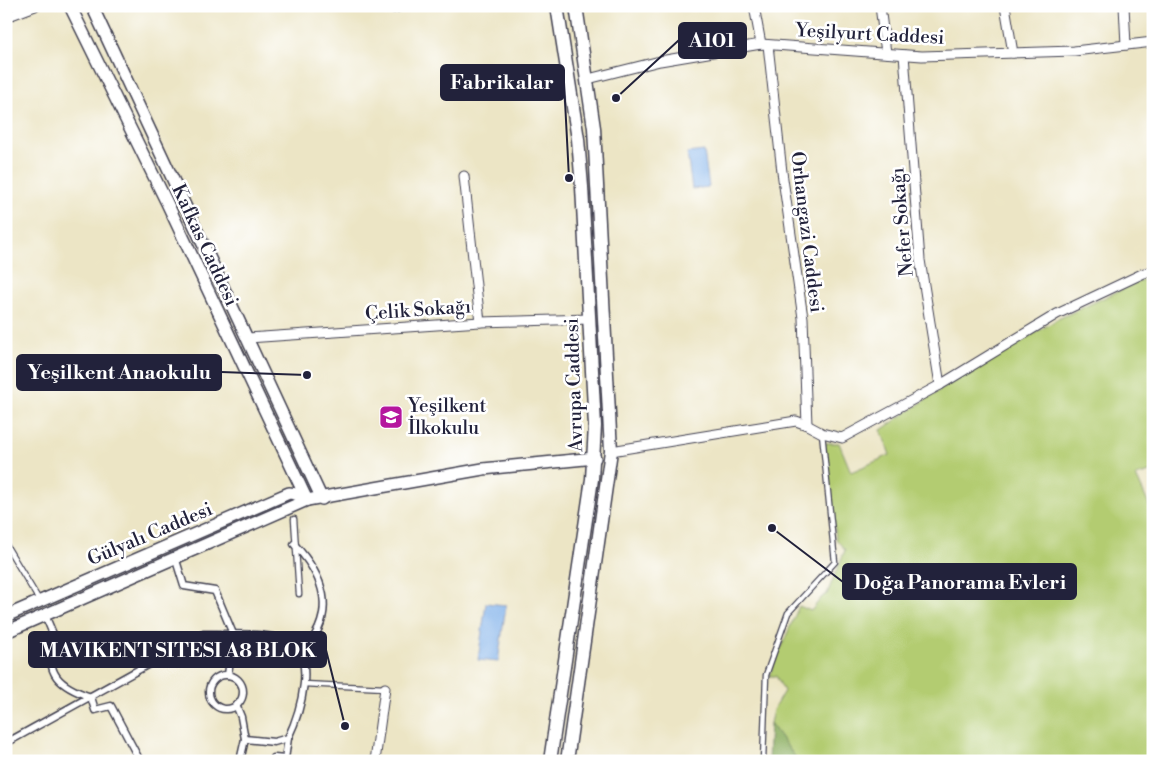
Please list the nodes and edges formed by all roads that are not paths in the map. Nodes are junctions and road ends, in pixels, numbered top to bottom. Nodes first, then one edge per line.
1 (35, 6) edge
2 (70, 6) edge
3 (92, 6) edge
4 (557, 6) edge
5 (576, 6) edge
6 (580, 6) edge
7 (754, 6) edge
8 (880, 6) edge
9 (1005, 6) edge
10 (1124, 6) edge
11 (6, 17) edge
12 (578, 22) junction
13 (1153, 42) edge
14 (765, 44) junction
15 (1126, 45) junction
16 (886, 53) junction
17 (1013, 53) junction
18 (904, 55) junction
19 (588, 79) junction
20 (464, 176) dead end
21 (1153, 272) edge
22 (590, 319) junction
23 (480, 322) junction
24 (248, 338) junction
25 (940, 385) junction
26 (807, 424) junction
27 (822, 433) junction
28 (611, 451) junction
29 (595, 458) junction
30 (322, 499) junction
31 (307, 500) junction
32 (294, 519) dead end
33 (294, 544) junction
34 (6, 545) edge
35 (175, 557) junction
36 (298, 594) dead end
37 (39, 601) junction
38 (45, 615) junction
39 (6, 616) edge
40 (6, 632) edge
41 (233, 634) junction
42 (297, 649) junction
43 (228, 675) junction
44 (304, 684) junction
45 (385, 688) joint
46 (90, 697) junction
47 (236, 705) junction
48 (288, 738) junction
49 (245, 739) junction
50 (6, 744) edge
51 (140, 761) edge
52 (240, 761) edge
53 (274, 761) edge
54 (375, 761) edge
55 (550, 761) edge
56 (568, 761) edge
57 (763, 761) edge

1 - 11 street
2 - 31 street, Kafkas Caddesi
3 - 24 street, Kafkas Caddesi
4 - 22 main road, Avrupa Caddesi
5 - 12 main road, Avrupa Caddesi
6 - 12 street
7 - 14 street, Orhangazi Caddesi
8 - 16 street
9 - 17 street
10 - 15 street
12 - 19 main road, Avrupa Caddesi
13 - 15 street, Yeşilyurt Caddesi
14 - 16 street, Yeşilyurt Caddesi
14 - 19 street, Yeşilyurt Caddesi
14 - 26 street, Orhangazi Caddesi
15 - 17 street, Yeşilyurt Caddesi
16 - 18 street, Yeşilyurt Caddesi
17 - 18 street, Yeşilyurt Caddesi
18 - 25 street, Nefer Sokağı
19 - 28 main road, Avrupa Caddesi
20 - 23 street
21 - 25 street
22 - 23 street, Çelik Sokağı
22 - 29 main road, Avrupa Caddesi
23 - 24 street, Çelik Sokağı
24 - 30 street, Kafkas Caddesi
25 - 27 street
26 - 27 street
26 - 28 street
27 - 57 lane
28 - 56 main road, Avrupa Caddesi
29 - 30 street, Gülyalı Caddesi
29 - 55 main road, Avrupa Caddesi
30 - 31 street, Gülyalı Caddesi
31 - 35 street, Gülyalı Caddesi
31 - 37 street, Gülyalı Caddesi
32 - 33 lane
33 - 36 lane
33 - 42 street
34 - 37 lane
35 - 38 street, Gülyalı Caddesi
35 - 41 street
37 - 39 street, Gülyalı Caddesi
38 - 40 street, Gülyalı Caddesi
38 - 46 street
41 - 42 street
41 - 43 street
41 - 46 street
42 - 44 street
43 - 47 street
43 - 47 street
44 - 45 lane
44 - 48 street
45 - 54 street
46 - 50 street
46 - 51 street
47 - 49 street
48 - 49 street
48 - 53 street
49 - 52 street

